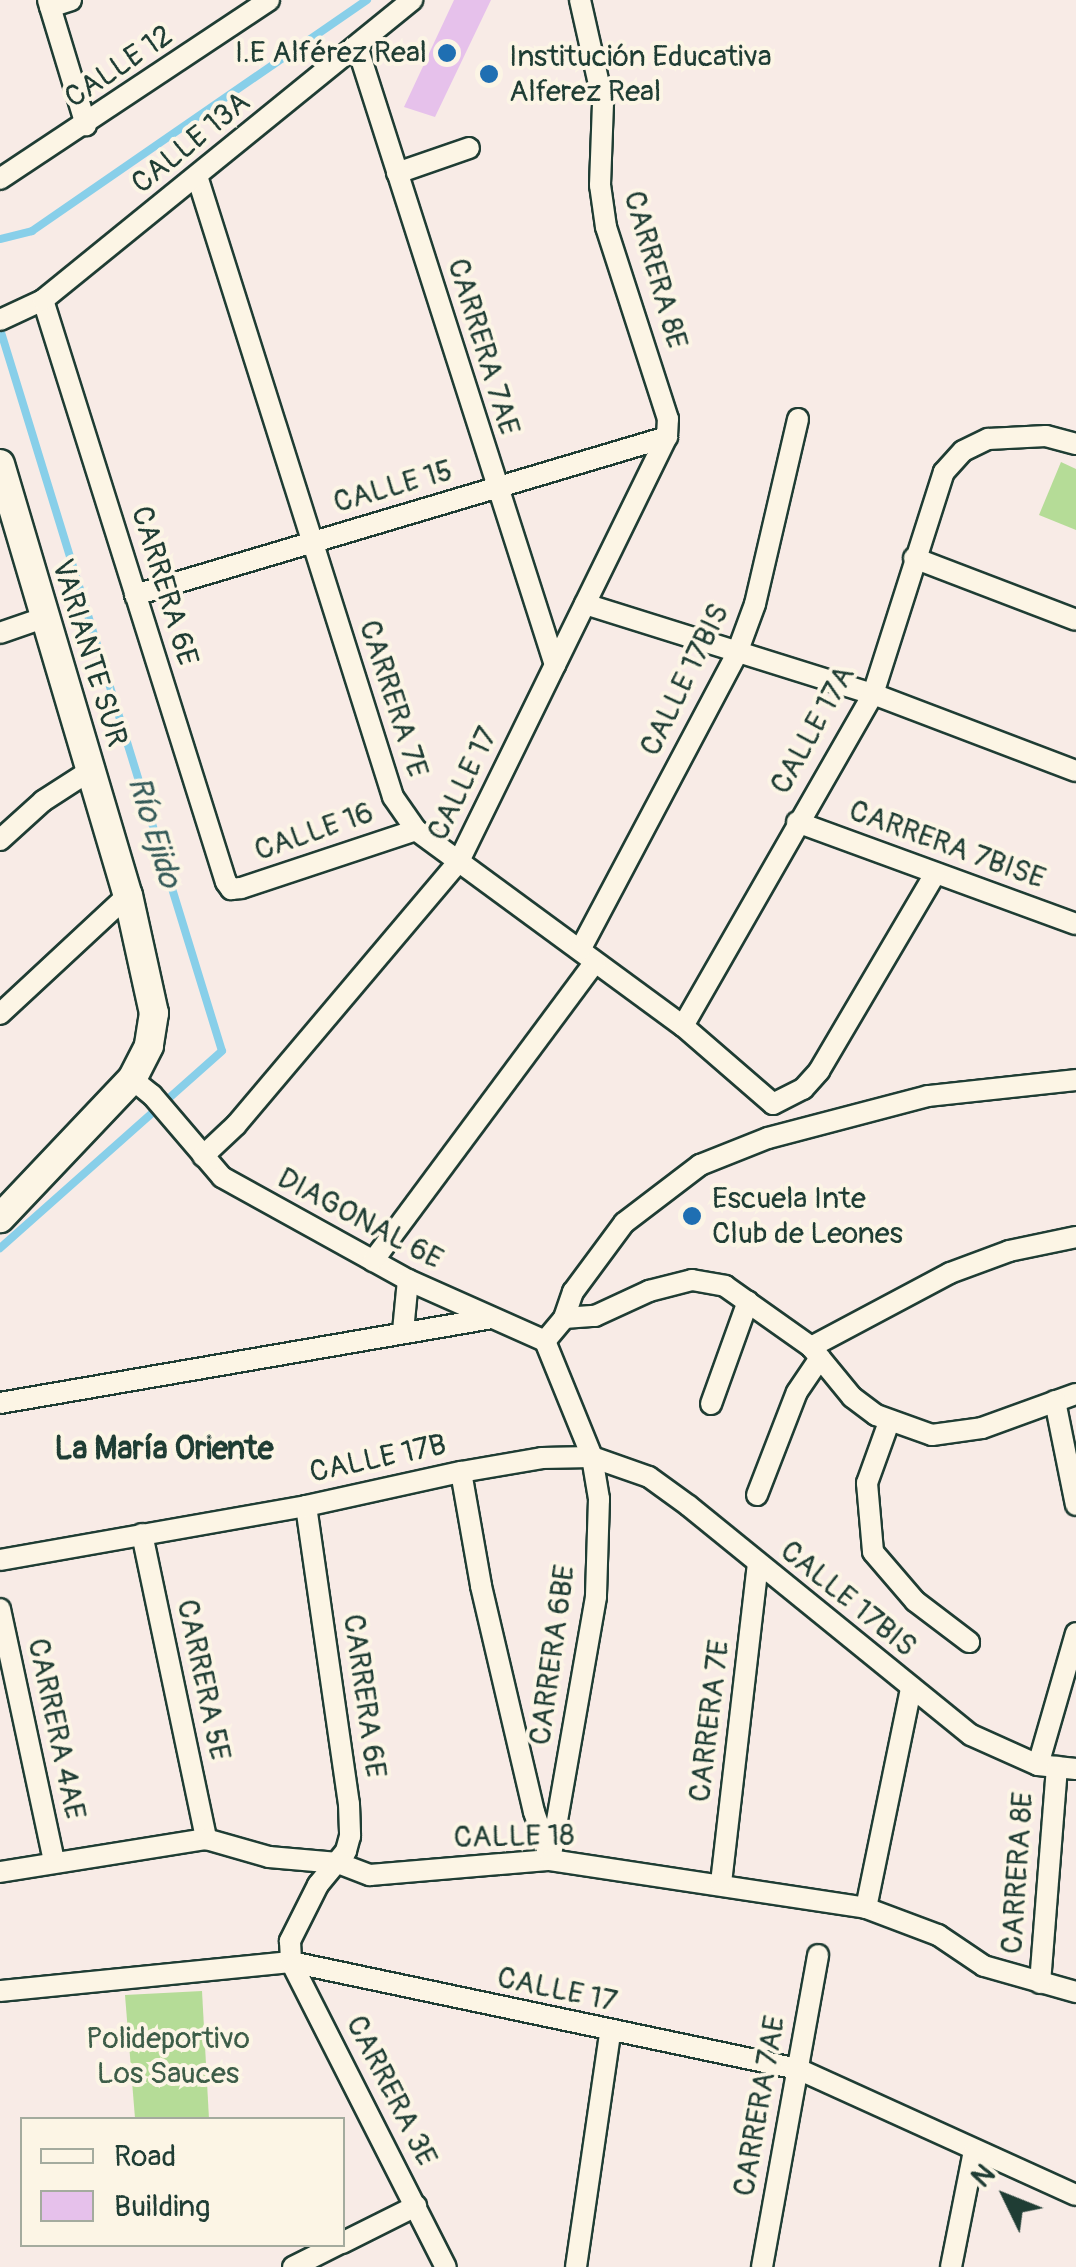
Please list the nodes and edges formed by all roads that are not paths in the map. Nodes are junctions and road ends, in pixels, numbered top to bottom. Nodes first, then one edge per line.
1 (71, 0) edge
2 (269, 0) edge
3 (412, 0) edge
4 (580, 0) edge
5 (49, 4) edge
6 (244, 8) edge
7 (357, 46) junction
8 (86, 125) junction
9 (468, 148) dead end
10 (396, 173) junction
11 (198, 176) junction
12 (0, 179) edge
13 (43, 300) junction
14 (7, 317) edge
15 (798, 419) dead end
16 (667, 437) junction
17 (1076, 444) edge
18 (0, 464) edge
19 (496, 489) junction
20 (310, 542) junction
21 (914, 558) junction
22 (135, 595) junction
23 (585, 604) junction
24 (43, 618) junction
25 (1076, 620) edge
26 (0, 632) edge
27 (737, 653) junction
28 (555, 665) junction
29 (873, 694) junction
30 (91, 770) junction
31 (1076, 771) edge
32 (797, 822) junction
33 (416, 830) junction
34 (0, 840) edge
35 (459, 861) junction
36 (934, 874) junction
37 (231, 888) joint
38 (128, 894) junction
39 (1076, 924) edge
40 (588, 956) junction
41 (0, 1014) edge
42 (684, 1026) junction
43 (1076, 1080) edge
44 (142, 1087) junction
45 (773, 1104) junction
46 (768, 1138) junction
47 (203, 1156) junction
48 (0, 1218) edge
49 (1076, 1237) edge
50 (373, 1261) junction
51 (408, 1280) junction
52 (748, 1301) junction
53 (491, 1318) junction
54 (564, 1318) junction
55 (403, 1331) junction
56 (546, 1340) junction
57 (815, 1352) junction
58 (1066, 1398) edge
59 (0, 1403) edge
60 (711, 1404) dead end
61 (889, 1422) junction
62 (592, 1457) junction
63 (461, 1472) junction
64 (757, 1495) dead end
65 (306, 1506) junction
66 (1076, 1506) edge
67 (142, 1534) junction
68 (0, 1560) edge
69 (758, 1565) junction
70 (0, 1610) edge
71 (1076, 1634) edge
72 (969, 1642) dead end
73 (911, 1688) junction
74 (1057, 1767) edge
75 (206, 1838) junction
76 (550, 1860) junction
77 (54, 1862) junction
78 (338, 1864) junction
79 (0, 1872) edge
80 (721, 1883) junction
81 (866, 1908) junction
82 (291, 1951) junction
83 (818, 1956) dead end
84 (1040, 1983) junction
85 (0, 1992) edge
86 (1076, 1992) edge
87 (610, 2033) junction
88 (798, 2069) junction
89 (974, 2151) junction
90 (1076, 2195) edge
91 (416, 2206) junction
92 (345, 2242) edge
93 (335, 2247) edge
94 (293, 2267) edge
95 (446, 2267) edge
96 (576, 2267) edge
97 (762, 2267) edge
98 (951, 2267) edge

1 - 5 street
2 - 6 street, CALLE 12
3 - 7 street, CALLE 13A
4 - 16 street, CARRERA 8E
5 - 8 street
6 - 8 street, CALLE 12
7 - 10 street, CARRERA 7AE
7 - 11 street, CALLE 13A
8 - 12 street, CALLE 12
9 - 10 street
10 - 19 street, CARRERA 7AE
11 - 13 street, CALLE 13A
11 - 20 street, CARRERA 7E
13 - 14 street, CALLE 13A
13 - 22 street, CARRERA 6E
15 - 27 street, CALLE 17BIS
16 - 19 street, CALLE 15
16 - 23 street, CALLE 17
17 - 21 street, CALLE 17A
18 - 24 main road, VARIANTE SUR
19 - 20 street, CALLE 15
19 - 28 street, CARRERA 7AE
20 - 22 street, CALLE 15
20 - 33 street, CARRERA 7E
21 - 25 street
21 - 29 street, CALLE 17A
22 - 37 street, CARRERA 6E
23 - 27 street
23 - 28 street, CALLE 17
24 - 26 street
24 - 30 main road, VARIANTE SUR
27 - 29 street
27 - 40 street, CALLE 17BIS
28 - 35 street, CALLE 17
29 - 31 street
29 - 32 street, CALLE 17A
30 - 34 street
30 - 38 main road, VARIANTE SUR
32 - 36 street, CARRERA 7BISE
32 - 42 street, CALLE 17A
33 - 35 street, CARRERA 7E
33 - 37 street, CALLE 16
35 - 40 street, CARRERA 7E
35 - 47 street, CALLE 17
36 - 39 street, CARRERA 7BISE
36 - 45 street
38 - 41 street
38 - 44 main road, VARIANTE SUR
40 - 42 street, CARRERA 7E
40 - 50 street, CALLE 17BIS
42 - 45 street, CARRERA 7E
43 - 46 street
44 - 47 street, DIAGONAL 6E
44 - 48 main road, VARIANTE SUR
45 - 46 street
46 - 54 street
47 - 50 street, DIAGONAL 6E
49 - 57 street
50 - 51 street, DIAGONAL 6E
51 - 53 street, DIAGONAL 6E
51 - 55 street
52 - 54 street
52 - 57 street
52 - 60 street
53 - 55 street
53 - 56 street, DIAGONAL 6E
54 - 56 street
55 - 59 street
56 - 62 street, CARRERA 6BE
57 - 61 street
57 - 64 street
58 - 61 street
58 - 66 street
61 - 72 street
62 - 63 street, CALLE 17B
62 - 69 street, CALLE 17BIS
62 - 76 street, CARRERA 6BE
63 - 65 street, CALLE 17B
63 - 76 street
65 - 67 street, CALLE 17B
65 - 78 street, CARRERA 6E
67 - 68 street, CALLE 17B
67 - 75 street, CARRERA 5E
69 - 73 street, CALLE 17BIS
69 - 80 street, CARRERA 7E
70 - 77 street, CARRERA 4AE
71 - 74 street, CARRERA 8E
73 - 74 street, CALLE 17BIS
73 - 81 street
74 - 84 street, CARRERA 8E
75 - 77 street, CALLE 18
75 - 78 street, CALLE 18
76 - 78 street, CALLE 18
76 - 80 street, CALLE 18
77 - 79 street, CALLE 18
78 - 82 street
80 - 81 street, CALLE 18
81 - 84 street, CALLE 18
82 - 85 street, CALLE 17
82 - 87 street, CALLE 17
82 - 91 street, CARRERA 3E
83 - 88 street, CARRERA 7AE
84 - 86 street, CALLE 18
87 - 88 street, CALLE 17
87 - 96 street
88 - 89 street, CALLE 17
88 - 97 street, CARRERA 7AE
89 - 90 street, CALLE 17
89 - 98 street
91 - 92 street
91 - 95 street, CARRERA 3E
93 - 94 street

